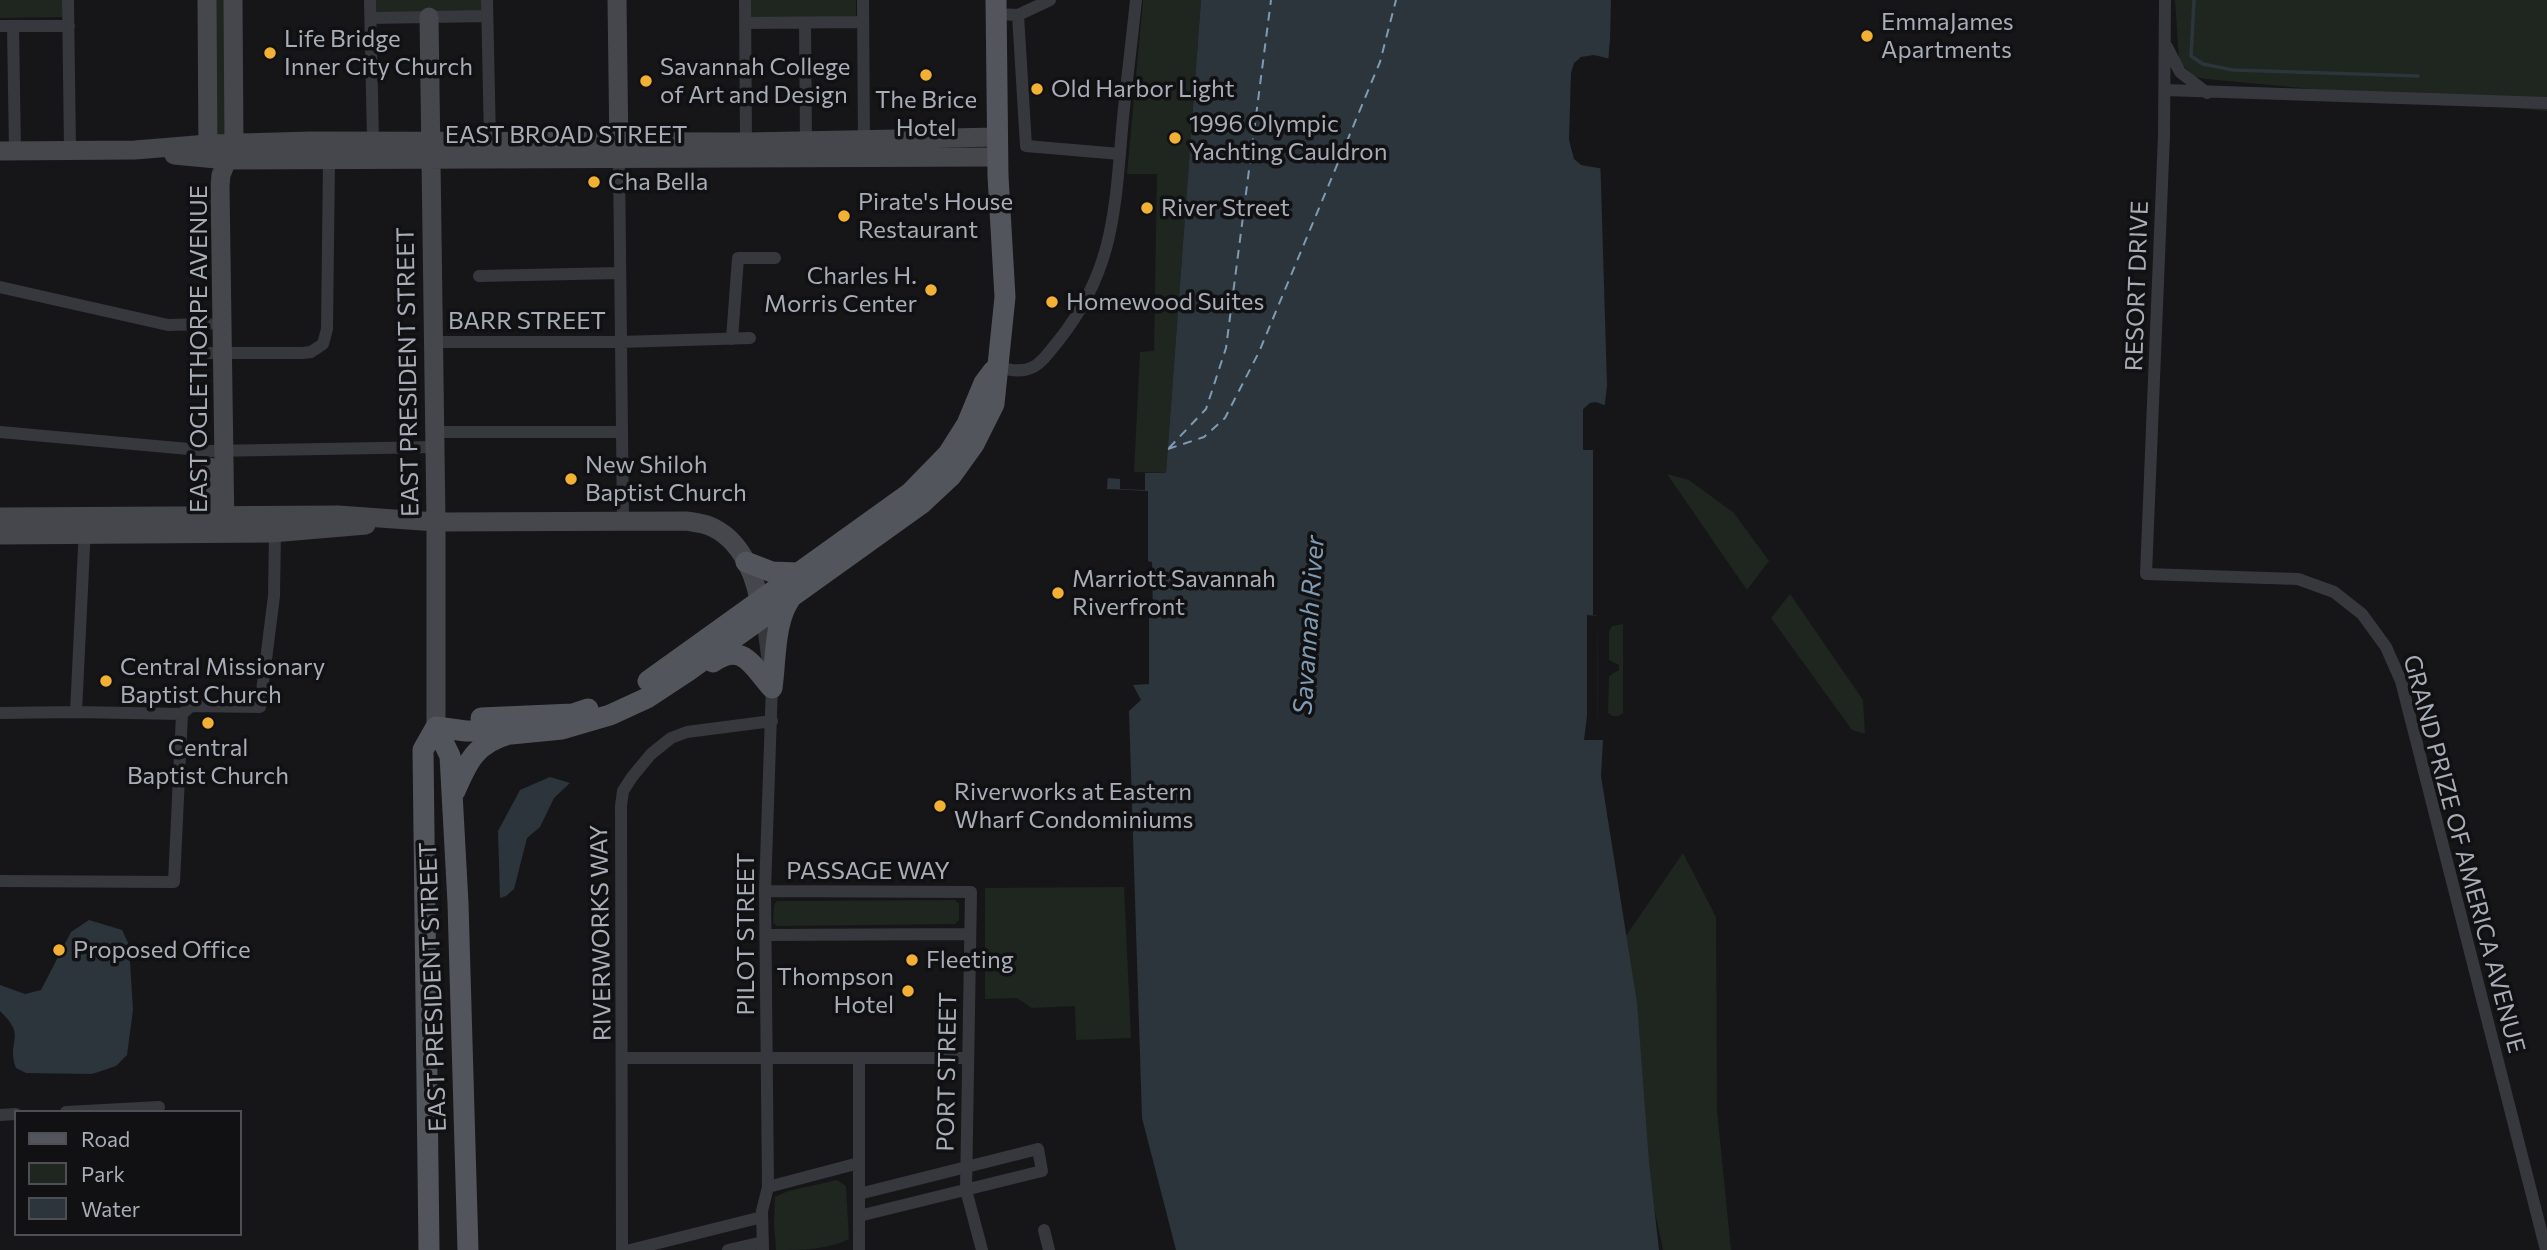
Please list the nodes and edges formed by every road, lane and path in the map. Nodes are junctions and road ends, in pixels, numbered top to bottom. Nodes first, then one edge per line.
1 (68, 0) edge
2 (207, 0) edge
3 (233, 0) edge
4 (370, 0) edge
5 (487, 0) edge
6 (617, 0) edge
7 (745, 0) edge
8 (863, 0) edge
9 (1050, 0) edge
10 (1136, 0) edge
11 (2165, 0) edge
12 (996, 7) edge
13 (1018, 15) junction
14 (487, 16) junction
15 (429, 17) junction
16 (371, 18) junction
17 (863, 22) junction
18 (745, 23) junction
19 (805, 23) junction
20 (7, 26) edge
21 (69, 26) junction
22 (2165, 42) junction
23 (2165, 90) junction
24 (2207, 93) junction
25 (2547, 103) edge
26 (373, 140) junction
27 (432, 140) junction
28 (490, 140) junction
29 (746, 142) junction
30 (864, 148) junction
31 (806, 149) junction
32 (70, 150) junction
33 (619, 150) junction
34 (7, 151) edge
35 (219, 151) junction
36 (1120, 154) junction
37 (998, 157) junction
38 (329, 159) junction
39 (432, 160) junction
40 (775, 258) dead end
41 (620, 274) junction
42 (479, 276) dead end
43 (0, 287) edge
44 (209, 324) junction
45 (750, 338) dead end
46 (732, 339) junction
47 (434, 342) junction
48 (621, 342) junction
49 (216, 353) junction
50 (997, 367) junction
51 (0, 432) edge
52 (622, 432) junction
53 (435, 440) junction
54 (217, 451) junction
55 (0, 517) edge
56 (385, 520) junction
57 (436, 522) junction
58 (217, 523) junction
59 (623, 523) junction
60 (86, 525) junction
61 (275, 533) junction
62 (0, 535) edge
63 (746, 562) junction
64 (798, 573) junction
65 (2146, 574) joint
66 (792, 597) junction
67 (761, 610) junction
68 (772, 688) junction
69 (647, 698) junction
70 (76, 712) junction
71 (0, 713) edge
72 (182, 714) junction
73 (772, 721) junction
74 (436, 727) junction
75 (511, 734) junction
76 (452, 796) junction
77 (0, 881) edge
78 (765, 891) junction
79 (971, 892) joint
80 (970, 934) junction
81 (766, 935) junction
82 (623, 1058) junction
83 (767, 1058) junction
84 (859, 1058) junction
85 (967, 1058) junction
86 (159, 1107) dead end
87 (103, 1110) edge
88 (859, 1163) junction
89 (967, 1167) junction
90 (768, 1187) junction
91 (966, 1190) junction
92 (859, 1195) junction
93 (859, 1216) junction
94 (762, 1217) junction
95 (1044, 1230) dead end
96 (763, 1246) edge
97 (429, 1250) edge
98 (468, 1250) edge
99 (622, 1250) edge
100 (630, 1250) edge
101 (728, 1250) edge
102 (858, 1250) edge
103 (982, 1250) edge
104 (1049, 1250) edge
105 (2546, 1250) edge

1 - 21 street
2 - 35 main road, EAST OGLETHORPE AVENUE
3 - 35 main road, EAST OGLETHORPE AVENUE
4 - 16 street
5 - 14 street
6 - 33 main road
7 - 18 street
8 - 17 street
9 - 13 street
10 - 36 street
11 - 22 street, RESORT DRIVE
12 - 13 street
12 - 37 main road
13 - 36 street
14 - 15 street
14 - 28 street
15 - 16 street
15 - 27 main road, EAST PRESIDENT STREET
16 - 26 street
17 - 19 street
17 - 30 street
18 - 19 street
18 - 29 street
19 - 31 street
20 - 21 street
20 - 34 street
21 - 32 street
22 - 23 street, RESORT DRIVE
22 - 24 street
23 - 24 street
23 - 65 street, RESORT DRIVE
24 - 25 street
26 - 27 main road, EAST BROAD STREET
26 - 35 main road, EAST BROAD STREET
27 - 28 main road, EAST BROAD STREET
27 - 39 main road, EAST PRESIDENT STREET
28 - 33 main road, EAST BROAD STREET
29 - 31 main road, EAST BROAD STREET
29 - 33 main road, EAST BROAD STREET
30 - 31 main road, EAST BROAD STREET
30 - 37 main road, EAST BROAD STREET
31 - 33 main road, EAST BROAD STREET
32 - 34 main road, EAST BROAD STREET
32 - 35 main road, EAST BROAD STREET
33 - 39 main road, EAST BROAD STREET
33 - 41 street
35 - 38 main road, EAST BROAD STREET
35 - 44 main road, EAST OGLETHORPE AVENUE
35 - 49 main road, EAST OGLETHORPE AVENUE
36 - 50 street
37 - 50 main road
38 - 39 main road, EAST BROAD STREET
38 - 49 street
39 - 47 main road, EAST PRESIDENT STREET
40 - 46 street
41 - 42 street
41 - 48 street
43 - 44 street
44 - 49 main road, EAST OGLETHORPE AVENUE
45 - 46 street, BARR STREET
46 - 48 street, BARR STREET
47 - 48 street, BARR STREET
47 - 53 main road, EAST PRESIDENT STREET
48 - 52 street
49 - 54 main road, EAST OGLETHORPE AVENUE
50 - 64 main road
50 - 66 main road
51 - 54 street
52 - 53 street
52 - 59 street
53 - 54 street
53 - 57 main road, EAST PRESIDENT STREET
54 - 58 main road, EAST OGLETHORPE AVENUE
55 - 60 main road
56 - 57 main road
56 - 58 main road
56 - 61 main road
57 - 59 main road
57 - 74 main road, EAST PRESIDENT STREET
58 - 60 main road
58 - 61 main road
59 - 63 main road
60 - 62 main road
60 - 70 street
61 - 72 street
63 - 64 main road
63 - 67 main road
64 - 67 main road
65 - 105 street, GRAND PRIZE OF AMERICA AVENUE
66 - 67 main road
66 - 68 main road
67 - 68 street, PILOT STREET
67 - 69 main road
67 - 74 main road
68 - 69 main road
68 - 73 street, PILOT STREET
69 - 75 main road
70 - 71 street
70 - 72 street
72 - 77 street
73 - 78 street, PILOT STREET
73 - 82 street, RIVERWORKS WAY
74 - 75 main road
74 - 76 main road, EAST PRESIDENT STREET
74 - 97 main road, EAST PRESIDENT STREET
75 - 76 main road
76 - 98 main road, EAST PRESIDENT STREET
78 - 79 street, PASSAGE WAY
78 - 81 street, PILOT STREET
79 - 80 street, PORT STREET
80 - 81 street
80 - 85 street, PORT STREET
81 - 83 street, PILOT STREET
82 - 83 street
82 - 99 street, RIVERWORKS WAY
83 - 84 street
83 - 90 street, PILOT STREET
84 - 85 street
84 - 88 street
85 - 89 street, PORT STREET
86 - 87 street
88 - 90 street
88 - 92 street
89 - 91 street, PORT STREET
89 - 91 street
89 - 92 street
90 - 94 street, PILOT STREET
91 - 93 street
91 - 103 street, PORT STREET
92 - 93 street
93 - 102 street
94 - 96 street, PILOT STREET
94 - 100 street
95 - 104 street
96 - 101 street

